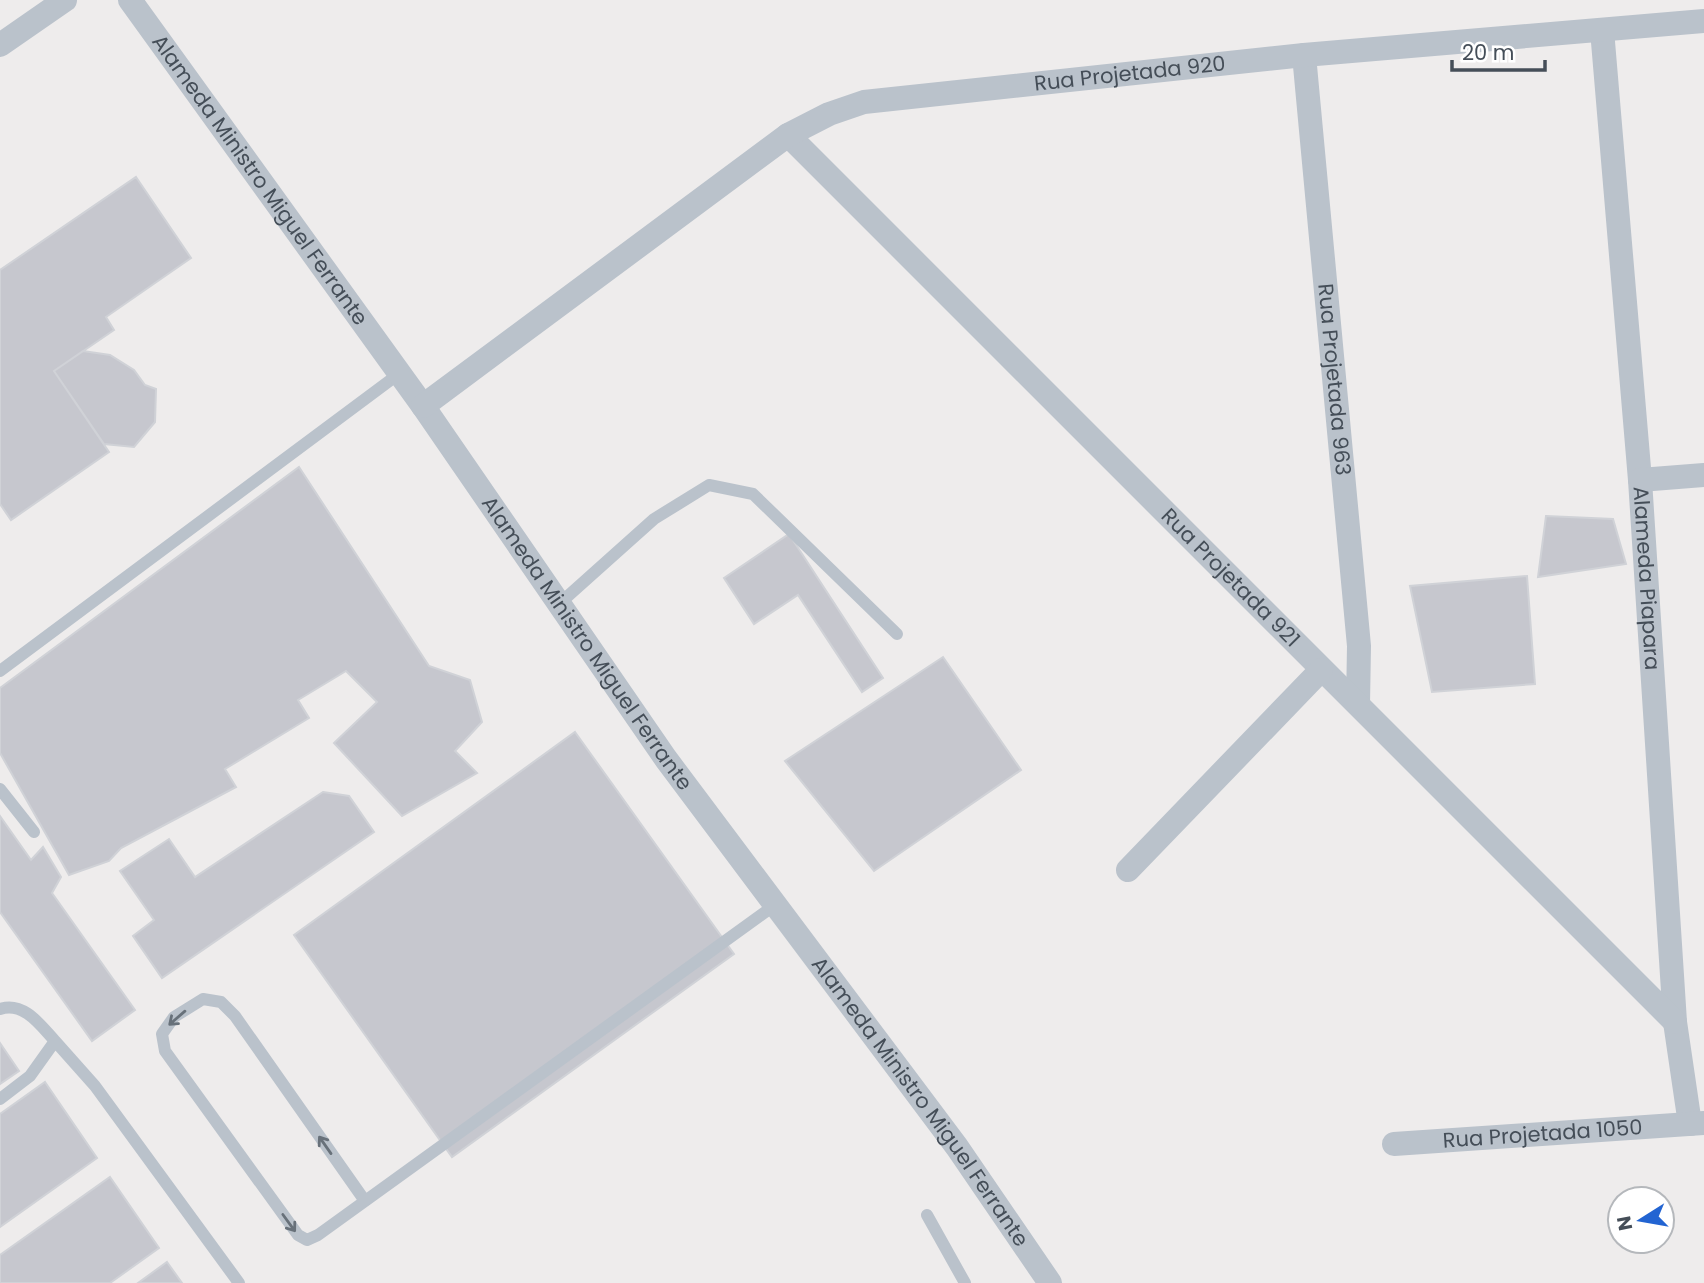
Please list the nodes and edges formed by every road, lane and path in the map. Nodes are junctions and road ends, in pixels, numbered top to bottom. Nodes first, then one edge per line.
1 (65, 0) edge
2 (130, 0) edge
3 (1704, 21) edge
4 (1602, 30) junction
5 (0, 45) edge
6 (1304, 55) junction
7 (788, 135) junction
8 (400, 373) junction
9 (423, 406) junction
10 (1704, 475) edge
11 (1640, 480) junction
12 (559, 604) junction
13 (897, 635) dead end
14 (1321, 670) junction
15 (0, 671) edge
16 (1358, 704) junction
17 (0, 789) edge
18 (34, 832) dead end
19 (1128, 870) dead end
20 (775, 905) junction
21 (0, 1009) edge
22 (1675, 1022) junction
23 (55, 1041) junction
24 (0, 1099) edge
25 (1697, 1124) edge
26 (1394, 1144) dead end
27 (365, 1200) junction
28 (926, 1215) dead end
29 (239, 1283) edge
30 (965, 1283) edge
31 (1050, 1283) edge

1 - 5 street
2 - 8 street, Alameda Ministro Miguel Ferrante
3 - 4 street, Rua Projetada 920
4 - 6 street, Rua Projetada 920
4 - 11 street, Alameda Piapara
6 - 7 street, Rua Projetada 920
6 - 16 street, Rua Projetada 963
7 - 9 street, Rua Projetada 920
7 - 14 street, Rua Projetada 921
8 - 9 street, Alameda Ministro Miguel Ferrante
8 - 15 lane
9 - 12 street, Alameda Ministro Miguel Ferrante
10 - 11 street
11 - 22 street, Alameda Piapara
12 - 13 lane
12 - 20 street, Alameda Ministro Miguel Ferrante
14 - 16 street, Rua Projetada 921
14 - 19 street
16 - 22 street, Rua Projetada 921
17 - 18 lane
20 - 27 lane
20 - 31 street, Alameda Ministro Miguel Ferrante
21 - 23 lane
22 - 25 street, Alameda Piapara
23 - 24 lane
23 - 29 lane
25 - 26 street, Rua Projetada 1050
27 -> 27 lane
28 - 30 lane

